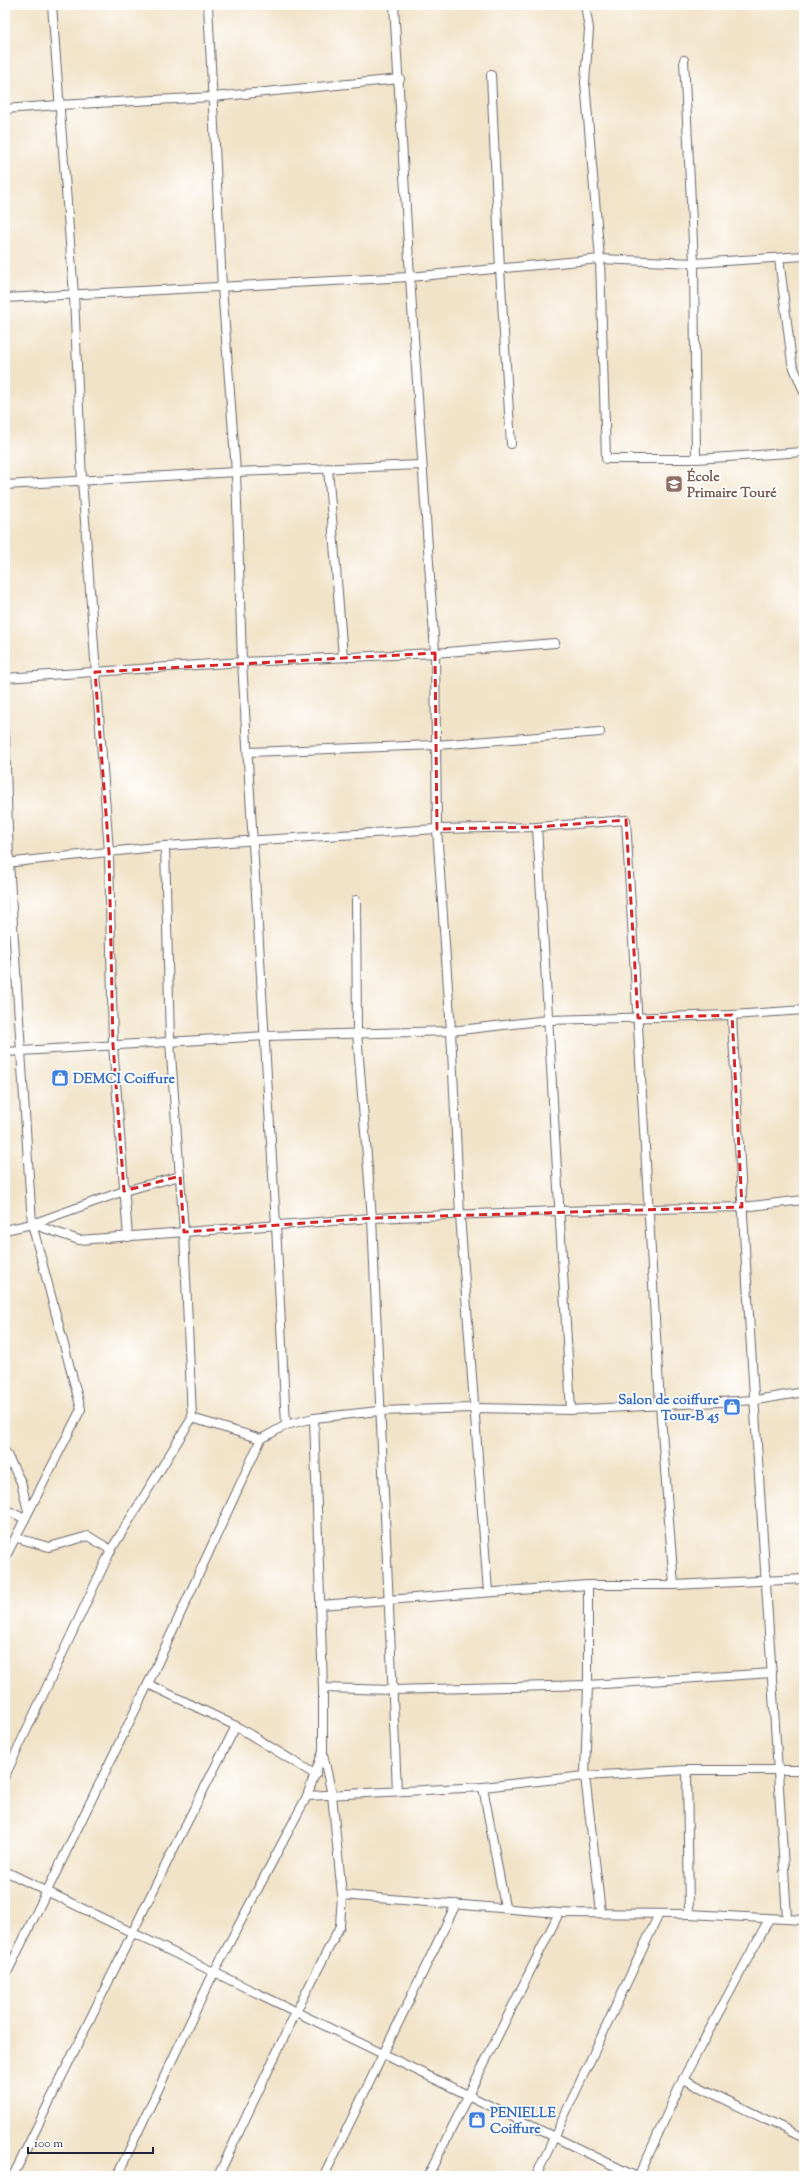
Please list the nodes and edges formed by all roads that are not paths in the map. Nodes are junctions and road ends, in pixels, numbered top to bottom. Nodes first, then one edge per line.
1 (52, 5) edge
2 (208, 5) edge
3 (394, 5) edge
4 (585, 5) edge
5 (684, 60) dead end
6 (491, 75) dead end
7 (400, 79) junction
8 (213, 97) junction
9 (58, 105) junction
10 (5, 109) edge
11 (804, 256) edge
12 (779, 258) junction
13 (600, 260) junction
14 (694, 263) junction
15 (500, 269) junction
16 (410, 278) junction
17 (222, 287) junction
18 (74, 295) junction
19 (5, 298) edge
20 (804, 392) edge
21 (512, 444) dead end
22 (804, 452) edge
23 (696, 459) junction
24 (422, 465) junction
25 (328, 468) junction
26 (236, 472) junction
27 (82, 480) junction
28 (5, 485) edge
29 (555, 643) dead end
30 (435, 653) junction
31 (343, 657) junction
32 (242, 662) junction
33 (96, 672) junction
34 (5, 678) edge
35 (600, 732) dead end
36 (5, 735) edge
37 (436, 745) junction
38 (248, 752) junction
39 (537, 827) junction
40 (437, 829) junction
41 (254, 840) junction
42 (165, 846) junction
43 (109, 852) junction
44 (7, 862) edge
45 (356, 900) dead end
46 (804, 1010) edge
47 (732, 1015) junction
48 (638, 1018) junction
49 (548, 1020) junction
50 (452, 1030) junction
51 (357, 1033) junction
52 (265, 1036) junction
53 (170, 1041) junction
54 (113, 1045) junction
55 (21, 1050) junction
56 (5, 1052) edge
57 (180, 1176) junction
58 (124, 1191) junction
59 (804, 1200) edge
60 (742, 1207) junction
61 (649, 1209) junction
62 (558, 1211) junction
63 (460, 1215) junction
64 (372, 1218) junction
65 (32, 1224) junction
66 (276, 1225) junction
67 (5, 1230) edge
68 (184, 1232) junction
69 (128, 1236) junction
70 (804, 1392) edge
71 (756, 1400) junction
72 (660, 1405) junction
73 (473, 1408) junction
74 (571, 1410) junction
75 (379, 1411) junction
76 (192, 1418) junction
77 (314, 1418) junction
78 (286, 1426) junction
79 (261, 1439) junction
80 (5, 1451) edge
81 (5, 1509) edge
82 (26, 1515) junction
83 (17, 1538) junction
84 (112, 1550) junction
85 (5, 1558) edge
86 (767, 1579) junction
87 (804, 1579) edge
88 (588, 1585) junction
89 (674, 1585) junction
90 (488, 1592) junction
91 (388, 1599) junction
92 (320, 1605) junction
93 (772, 1673) junction
94 (148, 1684) junction
95 (588, 1685) junction
96 (323, 1688) junction
97 (392, 1690) junction
98 (236, 1726) junction
99 (323, 1754) junction
100 (687, 1770) junction
101 (778, 1770) junction
102 (804, 1770) edge
103 (316, 1775) junction
104 (5, 1776) edge
105 (585, 1776) junction
106 (483, 1787) junction
107 (397, 1791) junction
108 (332, 1795) junction
109 (307, 1796) junction
110 (5, 1871) edge
111 (46, 1890) junction
112 (342, 1895) junction
113 (456, 1904) junction
114 (505, 1907) junction
115 (601, 1912) junction
116 (559, 1913) junction
117 (659, 1914) junction
118 (689, 1914) junction
119 (787, 1918) junction
120 (769, 1919) junction
121 (804, 1920) edge
122 (133, 1933) junction
123 (214, 1972) junction
124 (5, 1977) edge
125 (296, 2012) junction
126 (384, 2054) junction
127 (683, 2079) junction
128 (467, 2095) junction
129 (555, 2138) junction
130 (804, 2138) edge
131 (13, 2176) edge
132 (117, 2176) edge
133 (218, 2176) edge
134 (324, 2176) edge
135 (428, 2176) edge
136 (536, 2176) edge
137 (634, 2176) edge
138 (639, 2176) edge

1 - 9 street
2 - 8 street
3 - 7 street
4 - 13 street
5 - 14 street
6 - 15 street
7 - 8 street
7 - 16 street
8 - 9 street
8 - 17 street
9 - 10 street
9 - 18 street
11 - 12 street
12 - 14 street
12 - 20 street
13 - 14 street
13 - 15 street
13 - 23 street
14 - 23 street
15 - 16 street
15 - 21 street
16 - 17 street
16 - 24 street
17 - 18 street
17 - 26 street
18 - 19 street
18 - 27 street
22 - 23 street
24 - 25 street
24 - 30 street
25 - 26 street
25 - 31 street
26 - 27 street
26 - 32 street
27 - 28 street
27 - 33 street
29 - 30 street
30 - 31 street
30 - 37 street
31 - 32 street
32 - 33 street
32 - 38 street
33 - 34 street
33 - 43 street
35 - 37 street
36 - 44 street
37 - 38 street
37 - 40 street
38 - 41 street
39 - 40 street
39 - 48 street
39 - 49 street
40 - 41 street
40 - 50 street
41 - 42 street
41 - 52 street
42 - 43 street
42 - 53 street
43 - 44 street
43 - 54 street
44 - 55 street
45 - 51 street
46 - 47 street
47 - 48 street
47 - 60 street
48 - 49 street
48 - 61 street
49 - 50 street
49 - 62 street
50 - 51 street
50 - 63 street
51 - 52 street
51 - 64 street
52 - 53 street
52 - 66 street
53 - 54 street
53 - 57 street
54 - 55 street
54 - 58 street
55 - 56 street
55 - 65 street
57 - 58 street
57 - 68 street
58 - 65 street
58 - 69 street
59 - 60 street
60 - 61 street
60 - 71 street
61 - 62 street
61 - 72 street
62 - 63 street
62 - 74 street
63 - 64 street
63 - 73 street
64 - 66 street
64 - 75 street
65 - 67 street
65 - 69 street
65 - 82 street
66 - 68 street
66 - 78 street
68 - 69 street
68 - 76 street
70 - 71 street
71 - 72 street
71 - 86 street
72 - 74 street
72 - 89 street
73 - 74 street
73 - 75 street
73 - 90 street
75 - 77 street
75 - 91 street
76 - 79 street
76 - 84 street
77 - 78 street
77 - 92 street
78 - 79 street
79 - 94 street
80 - 82 street
81 - 82 street
82 - 83 street
83 - 84 street
83 - 85 street
84 - 104 street
86 - 87 street
86 - 89 street
86 - 93 street
88 - 89 street
88 - 90 street
88 - 95 street
90 - 91 street
91 - 92 street
91 - 97 street
92 - 96 street
93 - 95 street
93 - 101 street
94 - 98 street
94 - 111 street
95 - 97 street
95 - 105 street
96 - 97 street
96 - 99 street
97 - 107 street
98 - 103 street
98 - 122 street
99 - 103 street
99 - 108 street
100 - 101 street
100 - 105 street
100 - 118 street
101 - 102 street
101 - 119 street
103 - 109 street
105 - 106 street
105 - 115 street
106 - 107 street
106 - 114 street
107 - 108 street
108 - 109 street
108 - 112 street
109 - 123 street
110 - 111 street
111 - 122 street
111 - 124 street
112 - 113 street
112 - 125 street
113 - 114 street
113 - 126 street
114 - 116 street
115 - 116 street
115 - 117 street
116 - 128 street
117 - 118 street
117 - 129 street
118 - 120 street
119 - 120 street
119 - 121 street
120 - 127 street
122 - 123 street
122 - 131 street
123 - 125 street
123 - 132 street
125 - 126 street
125 - 133 street
126 - 128 street
126 - 134 street
127 - 130 street
127 - 138 street
128 - 129 street
128 - 135 street
129 - 136 street
129 - 137 street

